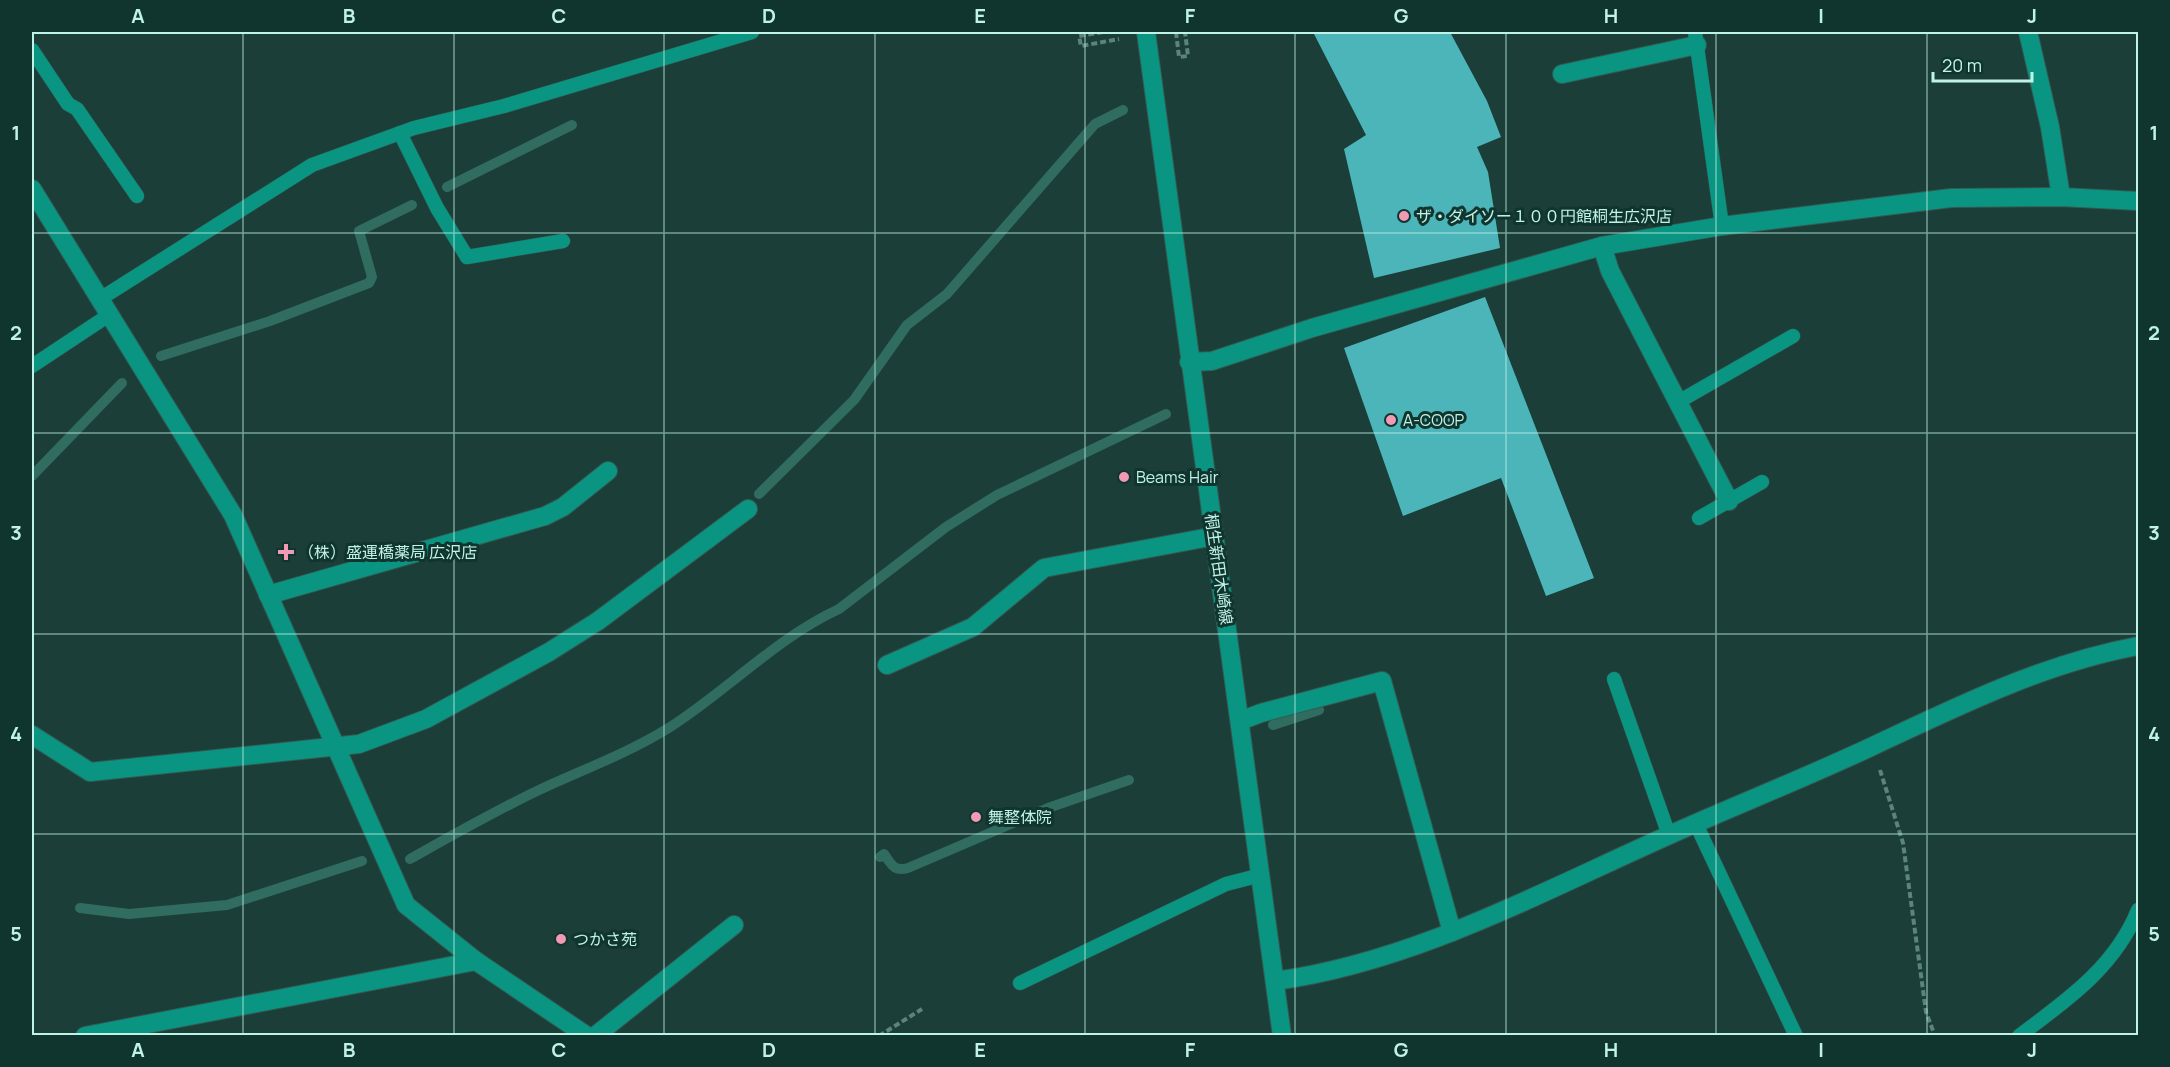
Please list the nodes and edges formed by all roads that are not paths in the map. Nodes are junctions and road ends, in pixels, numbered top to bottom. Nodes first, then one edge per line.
1 (752, 32) edge
2 (1146, 32) edge
3 (2028, 32) edge
4 (1696, 38) edge
5 (32, 50) edge
6 (1562, 74) dead end
7 (400, 133) junction
8 (32, 189) edge
9 (137, 196) dead end
10 (2061, 197) junction
11 (2139, 201) edge
12 (1722, 226) junction
13 (563, 241) dead end
14 (1602, 246) junction
15 (104, 307) junction
16 (1793, 336) dead end
17 (1189, 362) junction
18 (32, 366) edge
19 (1678, 402) junction
20 (608, 471) dead end
21 (1762, 482) dead end
22 (1730, 501) junction
23 (748, 509) dead end
24 (1699, 518) dead end
25 (1215, 536) junction
26 (268, 595) junction
27 (2139, 646) edge
28 (887, 665) dead end
29 (1614, 679) dead end
30 (1239, 721) junction
31 (32, 735) edge
32 (336, 746) junction
33 (1696, 824) junction
34 (1669, 835) junction
35 (1261, 875) junction
36 (2139, 910) edge
37 (734, 925) dead end
38 (1452, 932) junction
39 (476, 961) junction
40 (1275, 981) junction
41 (1020, 983) dead end
42 (85, 1035) edge
43 (587, 1035) edge
44 (595, 1035) edge
45 (1282, 1035) edge
46 (1796, 1035) edge
47 (2019, 1035) edge

1 - 7 lane
2 - 17 street, 桐生新田木崎線
3 - 10 street
4 - 6 street
4 - 12 lane
5 - 9 lane
7 - 13 lane
7 - 15 lane
8 - 15 street
10 - 11 street
10 - 12 street
12 - 14 street
14 - 17 street
14 - 19 street
15 - 18 lane
15 - 26 street
16 - 19 lane
17 - 25 street, 桐生新田木崎線
19 - 22 street
20 - 26 street
21 - 22 lane
22 - 24 lane
23 - 32 street
25 - 28 street
25 - 30 street, 桐生新田木崎線
26 - 32 street
27 - 33 street
29 - 34 lane
30 - 35 street, 桐生新田木崎線
30 - 38 street
31 - 32 street
32 - 39 street
33 - 34 street
33 - 46 lane
34 - 38 street
35 - 40 street, 桐生新田木崎線
35 - 41 lane
36 - 47 lane
37 - 44 street
38 - 40 street
39 - 42 street
39 - 43 street
40 - 45 street, 桐生新田木崎線

